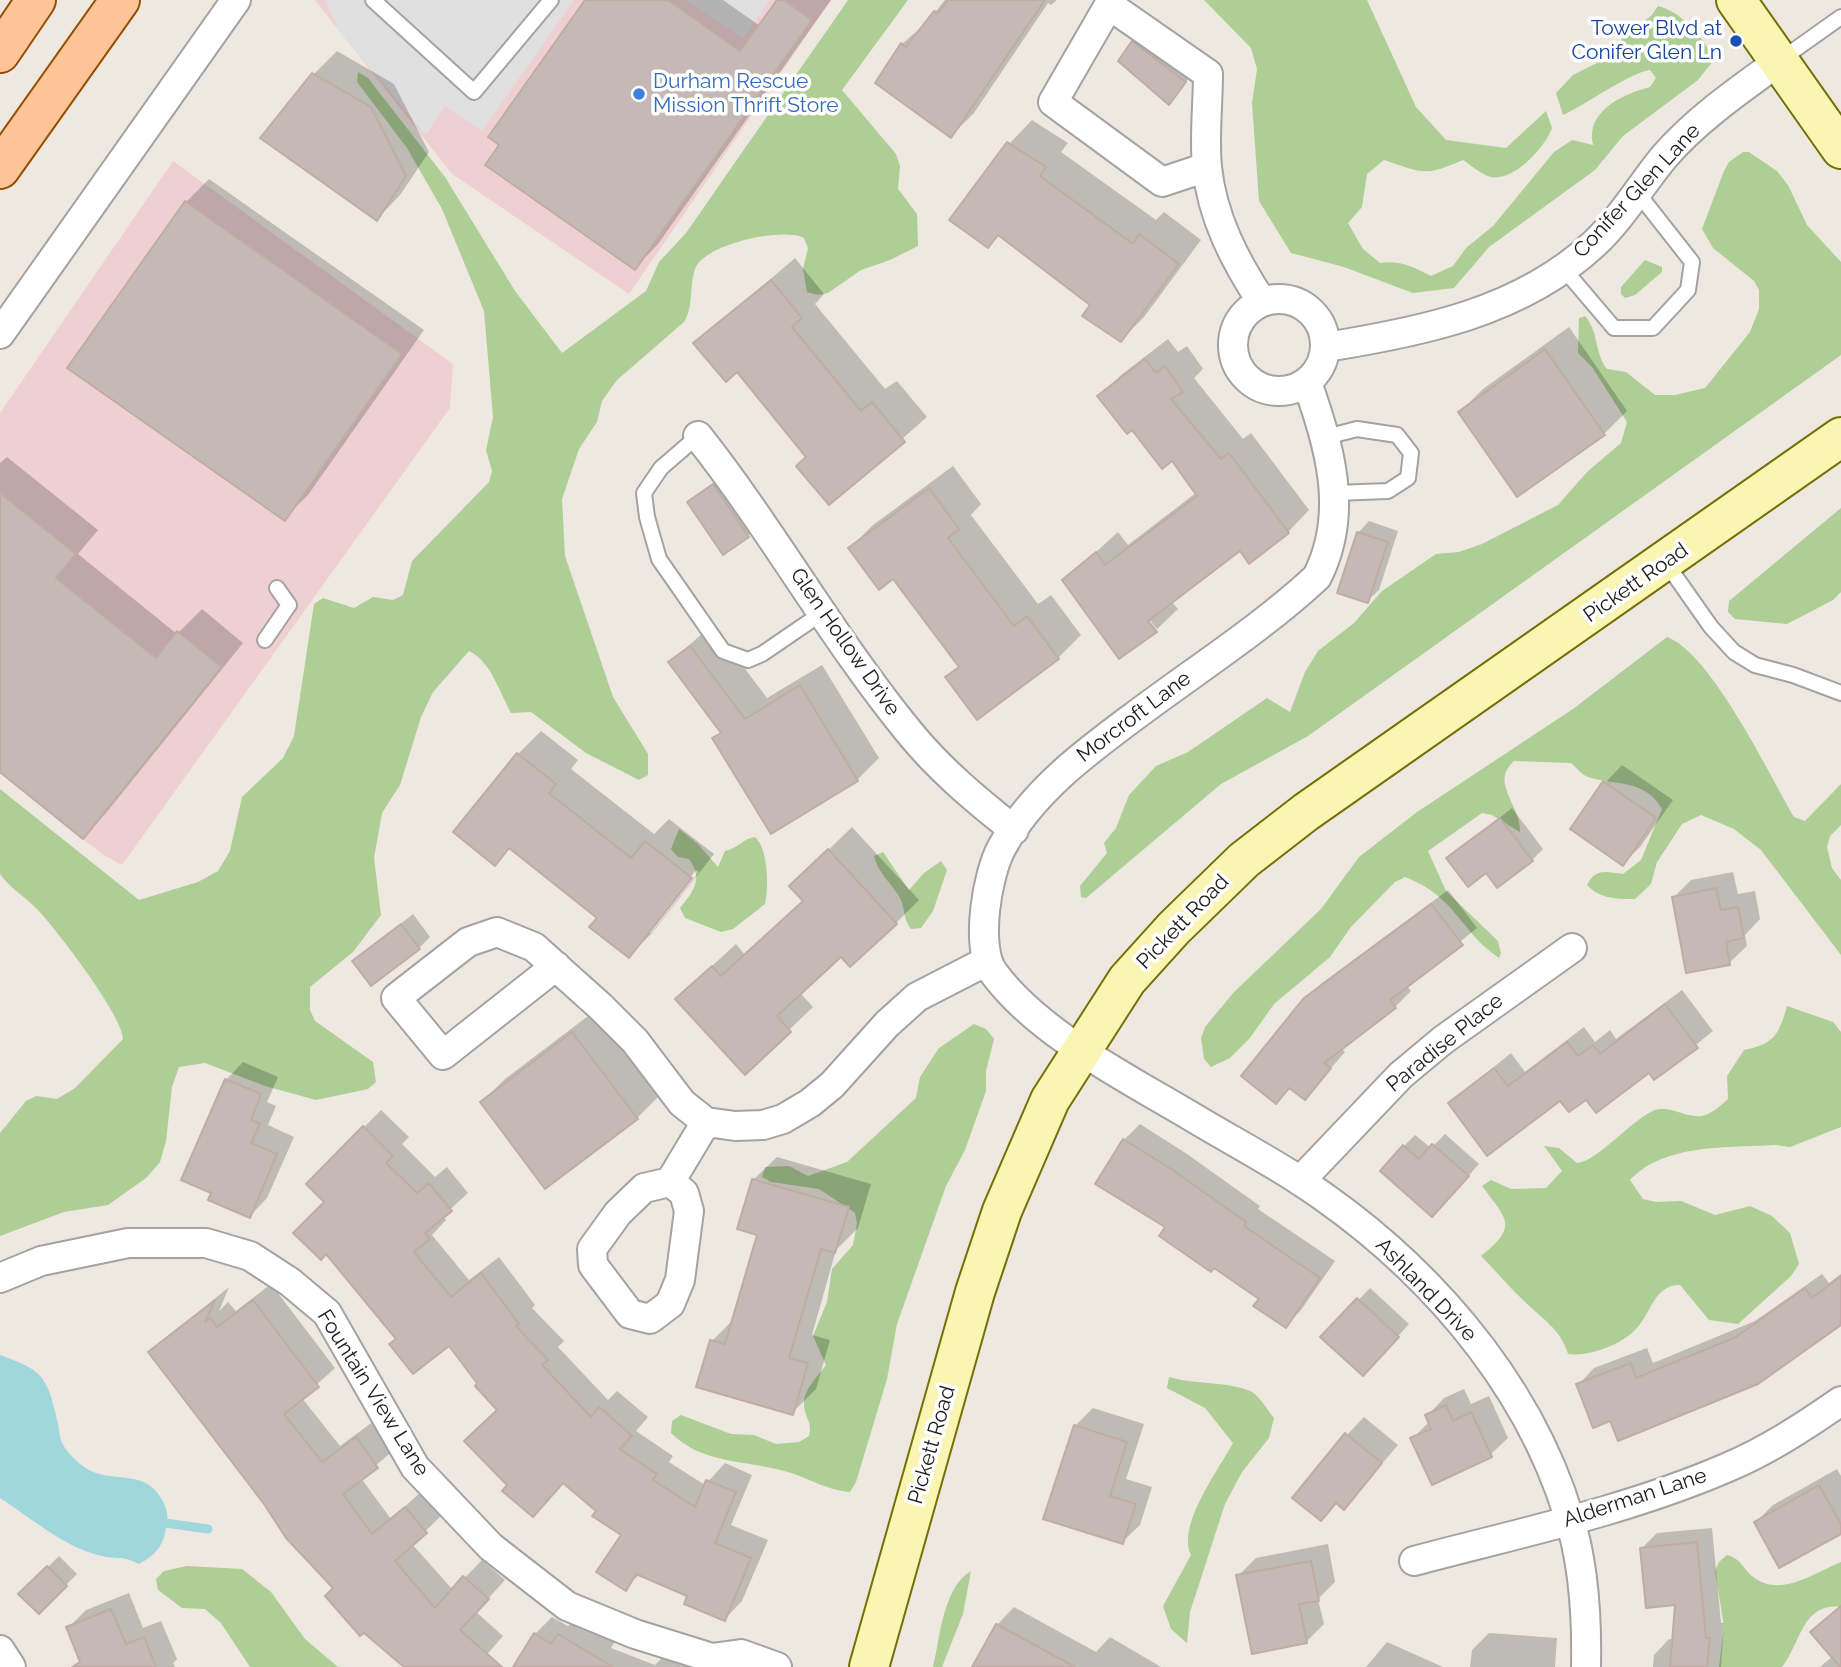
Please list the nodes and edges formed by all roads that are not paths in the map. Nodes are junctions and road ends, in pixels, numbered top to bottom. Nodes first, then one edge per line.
1 (36, 0) edge
2 (120, 0) edge
3 (236, 0) edge
4 (373, 0) edge
5 (551, 0) edge
6 (1735, 0) edge
7 (1841, 17) edge
8 (0, 53) edge
9 (1778, 61) junction
10 (1841, 149) edge
11 (1207, 167) junction
12 (0, 169) edge
13 (1637, 192) junction
14 (1563, 268) junction
15 (1262, 302) junction
16 (0, 334) edge
17 (1326, 347) junction
18 (1307, 382) junction
19 (698, 436) joint
20 (1326, 437) junction
21 (1841, 437) edge
22 (1335, 493) junction
23 (1666, 563) junction
24 (277, 588) dead end
25 (822, 613) junction
26 (265, 640) dead end
27 (1841, 693) edge
28 (1014, 830) junction
29 (1573, 948) dead end
30 (987, 961) junction
31 (556, 966) junction
32 (1080, 1051) junction
33 (706, 1122) junction
34 (1300, 1181) junction
35 (670, 1182) junction
36 (0, 1279) edge
37 (1841, 1401) edge
38 (1570, 1520) junction
39 (1414, 1561) dead end
40 (0, 1650) edge
41 (715, 1663) edge
42 (772, 1666) edge
43 (11, 1667) edge
44 (869, 1667) edge
45 (1586, 1667) edge

1 - 8 main road
2 - 12 main road
3 - 16 street
4 - 5 lane
6 - 9 street
7 - 9 lane
9 - 10 street
9 - 13 street, Conifer Glen Lane
11 - 11 street
11 - 15 street
13 - 14 street, Conifer Glen Lane
13 - 14 lane
14 - 17 street, Conifer Glen Lane
15 - 17 street
15 - 18 street
17 - 18 street
18 - 20 street, Morcroft Lane
19 - 25 street, Glen Hollow Drive
19 - 25 lane
20 - 22 street, Morcroft Lane
20 - 22 lane
21 - 23 street, Pickett Road
22 - 28 street, Morcroft Lane
23 - 27 lane
23 - 32 street, Pickett Road
24 - 26 lane
25 - 28 street, Glen Hollow Drive
28 - 30 street, Morcroft Lane
29 - 34 street, Paradise Place
30 - 32 street
30 - 33 street
31 - 31 street
31 - 33 street
32 - 34 street, Ashland Drive
32 - 44 street, Pickett Road
33 - 35 street
34 - 38 street, Ashland Drive
35 - 35 street
36 - 41 street, Fountain View Lane
37 - 38 street, Alderman Lane
38 - 39 street, Alderman Lane
38 - 45 street, Ashland Drive
40 - 43 street
41 - 42 street, Fountain View Lane

